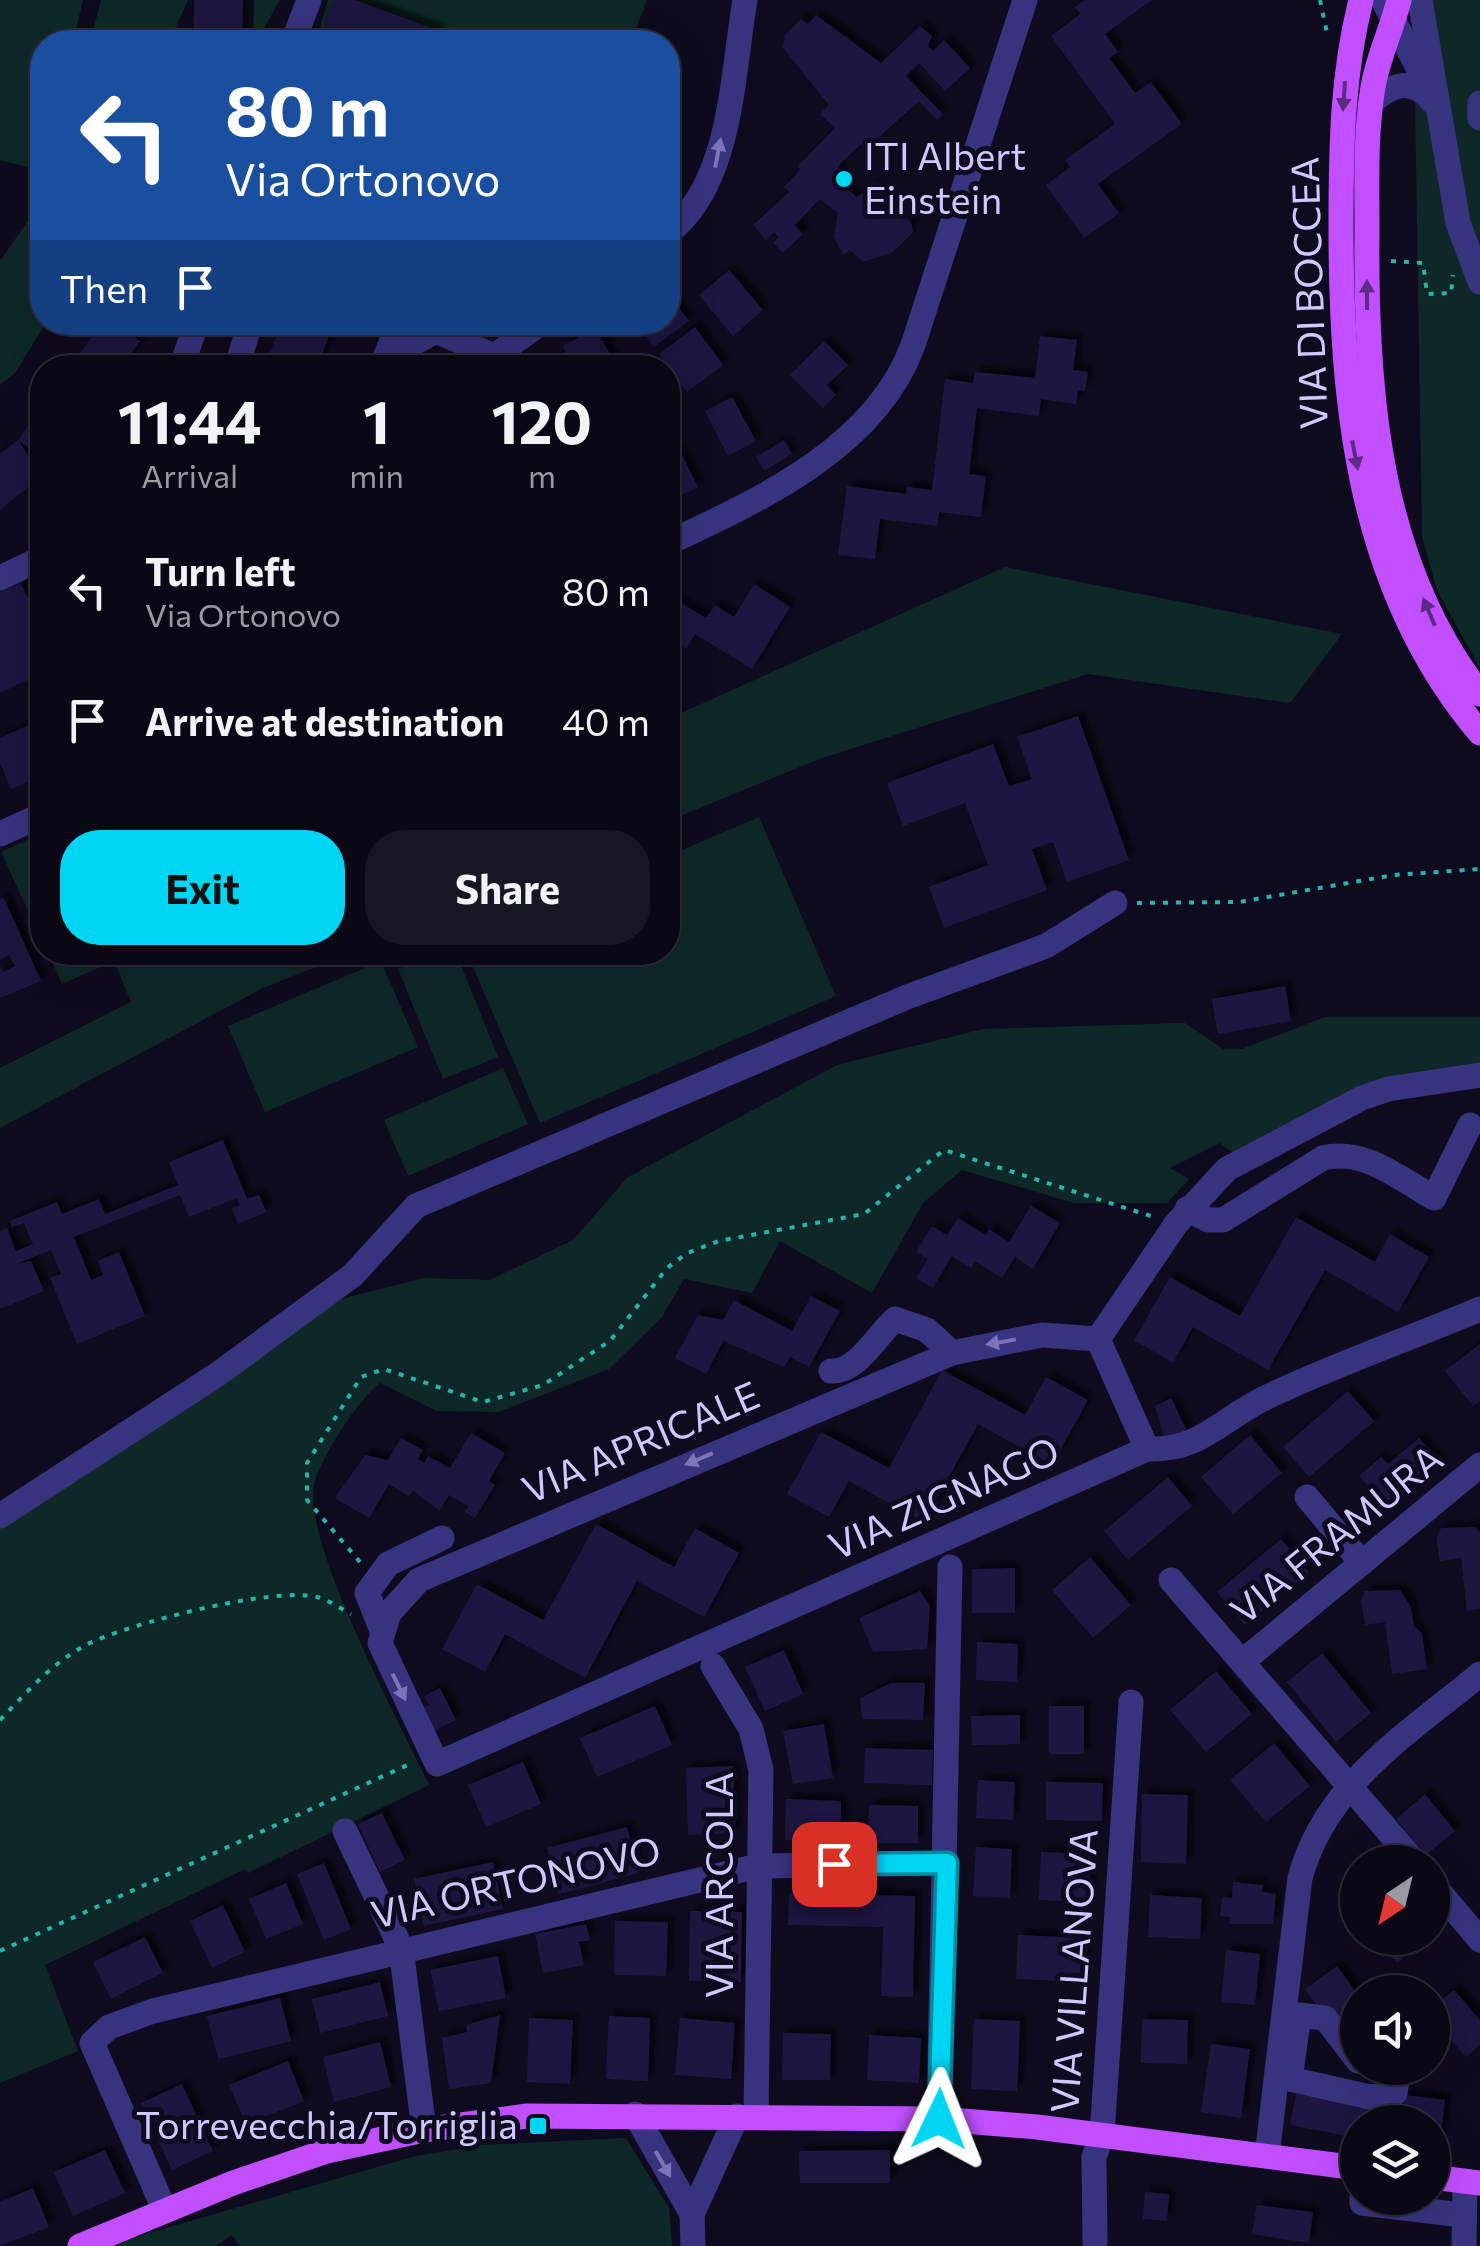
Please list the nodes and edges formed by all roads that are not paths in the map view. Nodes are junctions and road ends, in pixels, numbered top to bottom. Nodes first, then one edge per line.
1 (309, 0) edge
2 (745, 0) edge
3 (1025, 0) edge
4 (1361, 0) edge
5 (1420, 0) edge
6 (1392, 6) edge
7 (298, 30) edge
8 (1371, 102) junction
9 (1480, 103) edge
10 (1439, 110) junction
11 (1480, 118) edge
12 (680, 222) edge
13 (1480, 282) edge
14 (427, 335) edge
15 (449, 335) edge
16 (524, 335) edge
17 (403, 355) edge
18 (476, 355) edge
19 (496, 355) edge
20 (680, 537) edge
21 (30, 564) edge
22 (0, 578) edge
23 (1480, 694) edge
24 (1480, 733) edge
25 (30, 820) edge
26 (0, 834) edge
27 (1115, 903) road end
28 (1480, 1075) edge
29 (1470, 1125) dead end
30 (1181, 1216) junction
31 (1480, 1309) edge
32 (1098, 1340) junction
33 (952, 1353) junction
34 (832, 1372) dead end
35 (1147, 1449) junction
36 (1480, 1466) edge
37 (1307, 1498) dead end
38 (0, 1516) edge
39 (442, 1538) dead end
40 (1362, 1563) junction
41 (950, 1567) dead end
42 (1171, 1580) dead end
43 (381, 1628) junction
44 (1242, 1662) junction
45 (713, 1666) dead end
46 (1480, 1674) edge
47 (1131, 1702) dead end
48 (1349, 1783) junction
49 (345, 1831) dead end
50 (1401, 1845) edge
51 (947, 1863) junction
52 (758, 1866) junction
53 (1450, 1905) edge
54 (1480, 1940) edge
55 (402, 1948) junction
56 (1340, 2038) edge
57 (1396, 2085) edge
58 (634, 2114) junction
59 (747, 2116) junction
60 (939, 2119) junction
61 (424, 2130) junction
62 (1102, 2135) junction
63 (1267, 2156) junction
64 (1340, 2166) edge
65 (1472, 2182) edge
66 (165, 2211) junction
67 (692, 2214) junction
68 (1450, 2214) edge
69 (1462, 2215) junction
70 (1100, 2245) edge
71 (80, 2246) edge
72 (694, 2246) edge
73 (1464, 2246) edge

1 - 7 street
12 -> 2 street
3 - 20 street
4 -> 24 main road, VIA DI BOCCEA
5 - 10 street
6 - 8 main road, VIA DI BOCCEA
6 - 10 street
8 - 10 street
23 -> 8 main road, VIA DI BOCCEA
9 - 11 street
10 - 13 street
14 - 17 street
15 - 18 street
16 - 19 street
21 - 22 street
25 - 26 street
27 - 38 street
28 - 30 street
29 - 30 street
30 - 32 street
31 - 35 street, VIA ZIGNAGO
32 -> 33 street, VIA APRICALE
32 - 35 street
33 - 34 street
33 -> 43 street, VIA APRICALE
43 -> 35 street, VIA ZIGNAGO
36 - 40 street, VIA FRAMURA
37 - 40 street
39 - 43 street
40 - 44 street, VIA FRAMURA
41 - 51 street
42 - 44 street
44 - 48 street
45 - 52 street, VIA ARCOLA
46 - 48 street
47 - 62 street, VIA VILLANOVA
48 - 50 street
48 - 63 street
49 - 55 street
51 - 52 street, VIA ORTONOVO
51 - 60 street
52 - 55 street, VIA ORTONOVO
52 - 59 street, VIA ARCOLA
53 - 54 street
55 - 61 street
55 - 66 street, VIA ORTONOVO
56 - 57 street
58 - 59 main road
58 - 61 main road
58 -> 67 street
59 - 60 main road
59 - 67 street
60 - 62 main road
61 - 66 main road
62 - 63 main road
62 - 70 street, VIA VILLANOVA
63 - 64 main road
65 - 69 street
66 - 71 main road
67 - 72 street
68 - 69 street
69 - 73 street

